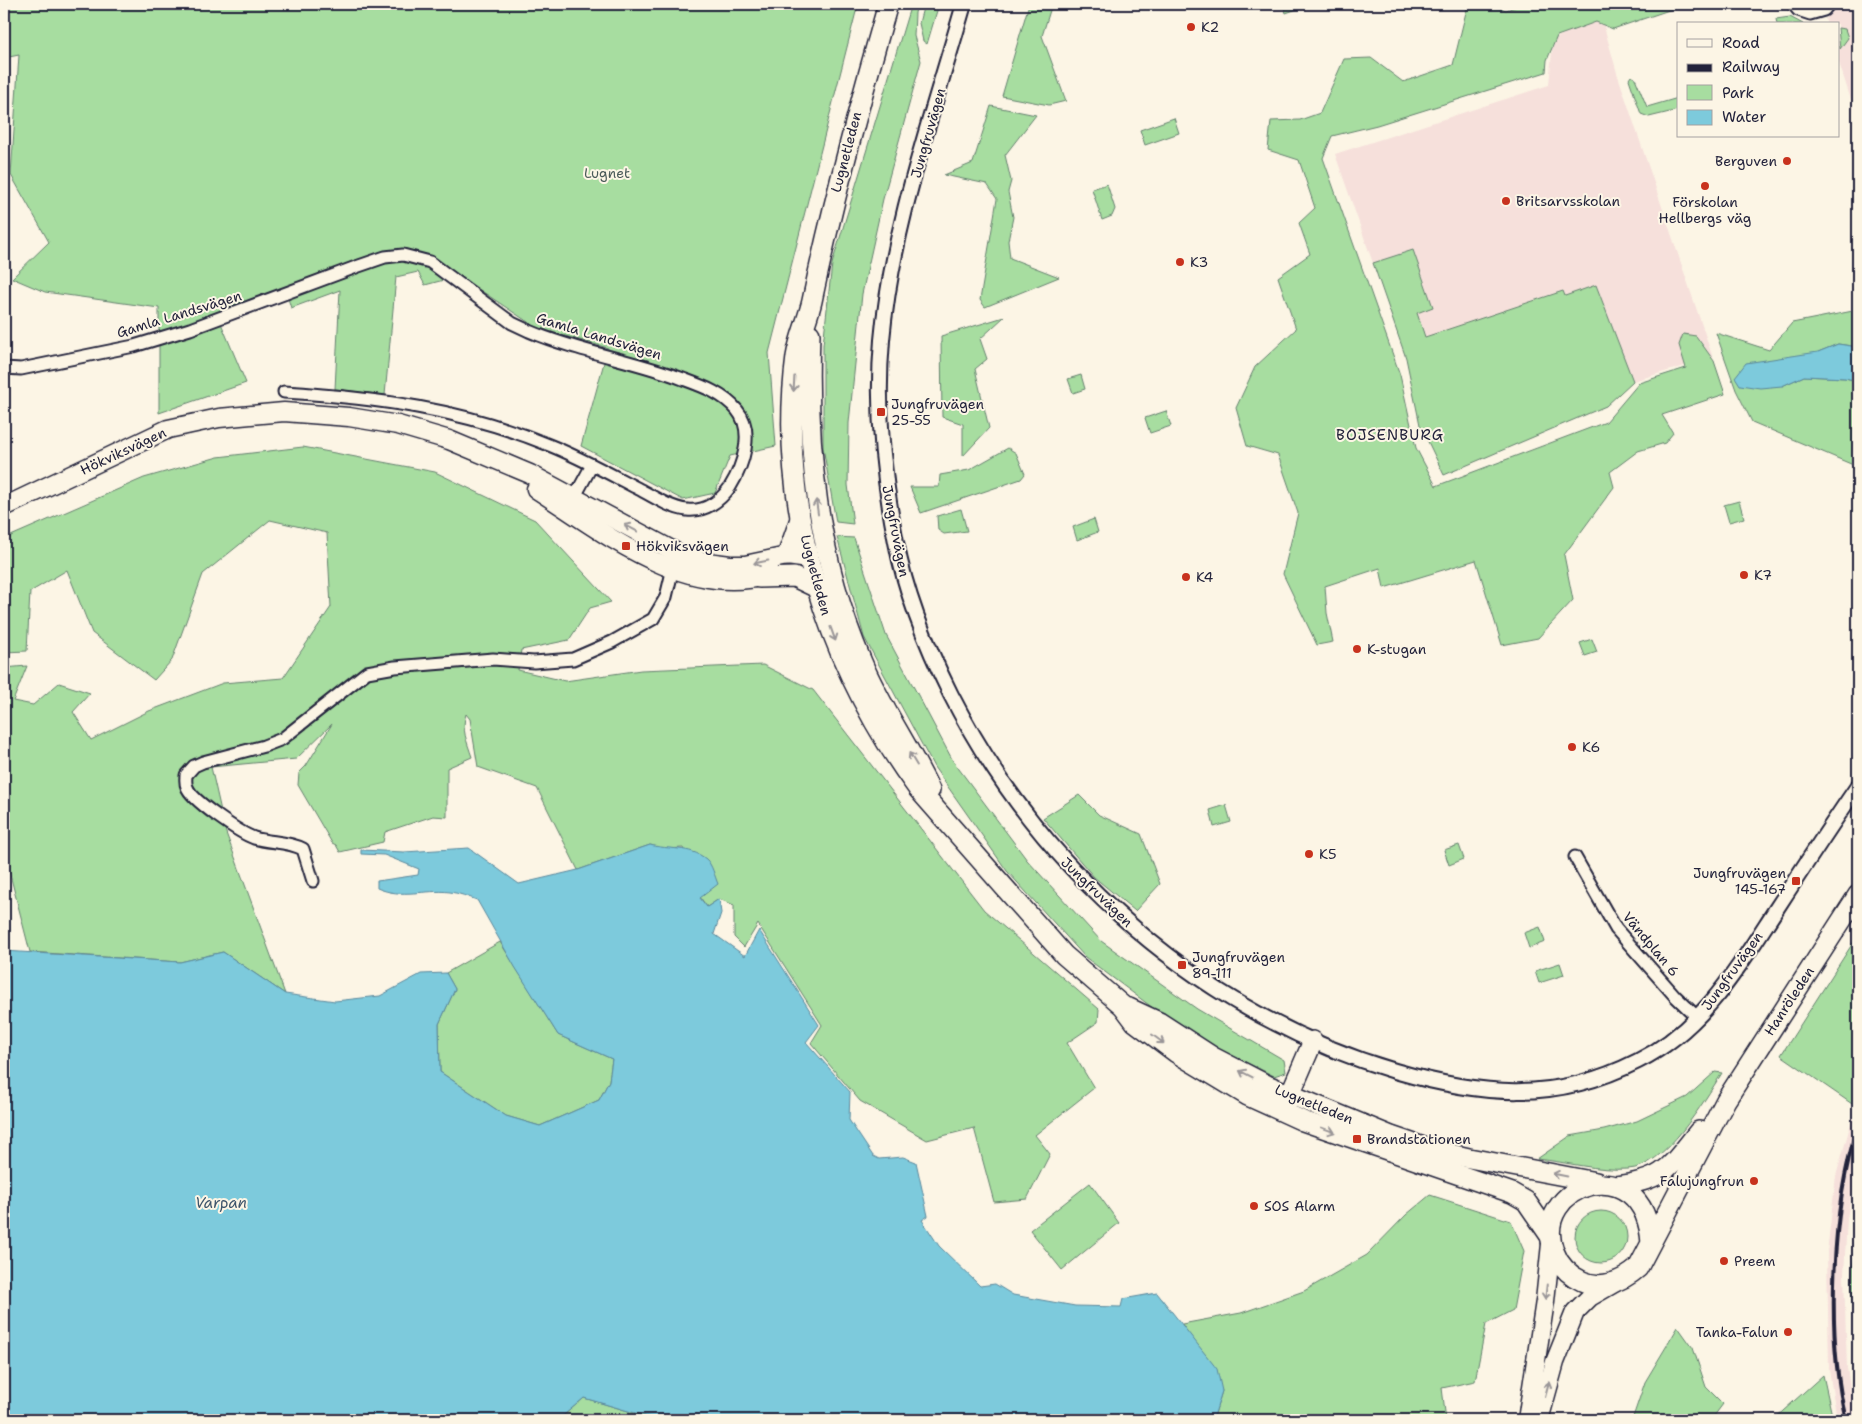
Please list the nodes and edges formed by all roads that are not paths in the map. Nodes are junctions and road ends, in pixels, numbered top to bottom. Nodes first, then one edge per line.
1 (888, 4) edge
2 (964, 4) edge
3 (1793, 4) edge
4 (1829, 4) edge
5 (811, 302) junction
6 (4, 368) edge
7 (284, 392) dead end
8 (592, 465) junction
9 (571, 503) junction
10 (4, 507) edge
11 (801, 517) junction
12 (787, 556) junction
13 (817, 557) junction
14 (675, 561) junction
15 (759, 578) junction
16 (817, 588) junction
17 (1858, 786) edge
18 (944, 818) junction
19 (1575, 857) dead end
20 (313, 881) dead end
21 (1857, 899) edge
22 (1698, 1018) junction
23 (1313, 1041) junction
24 (1726, 1100) junction
25 (1286, 1104) junction
26 (1612, 1185) junction
27 (1551, 1240) junction
28 (1651, 1243) junction
29 (1616, 1282) junction
30 (1527, 1420) edge
31 (1539, 1420) edge

1 - 5 highway, Lugnetleden
2 - 23 street, Jungfruvägen
3 - 4 street
5 -> 11 highway, Lugnetleden
13 -> 5 highway, Lugnetleden
6 - 8 street, Gamla Landsvägen
7 - 8 street, Gamla Landsvägen
8 - 9 street
9 - 10 main road, Hökviksvägen
9 - 14 main road, Hökviksvägen
11 - 12 highway
11 - 13 highway, Lugnetleden
12 - 13 main road, Hökviksvägen
12 -> 14 main road, Hökviksvägen
13 - 15 main road, Hökviksvägen
13 - 16 highway, Lugnetleden
18 -> 13 highway, Lugnetleden
14 - 15 main road, Hökviksvägen
14 - 20 street
15 - 16 highway
16 -> 18 highway, Lugnetleden
17 - 22 street, Jungfruvägen
18 - 25 highway, Lugnetleden
19 - 22 street, Vändplan 6
21 - 24 highway, Hanröleden
22 - 23 street, Jungfruvägen
23 - 25 highway
24 - 26 highway, Hanröleden
24 - 28 highway, Hanröleden
26 -> 25 highway, Lugnetleden
25 -> 27 highway, Lugnetleden
26 - 27 highway
26 - 28 highway
27 - 29 highway
27 -> 30 main road
28 - 29 highway
31 -> 29 main road

